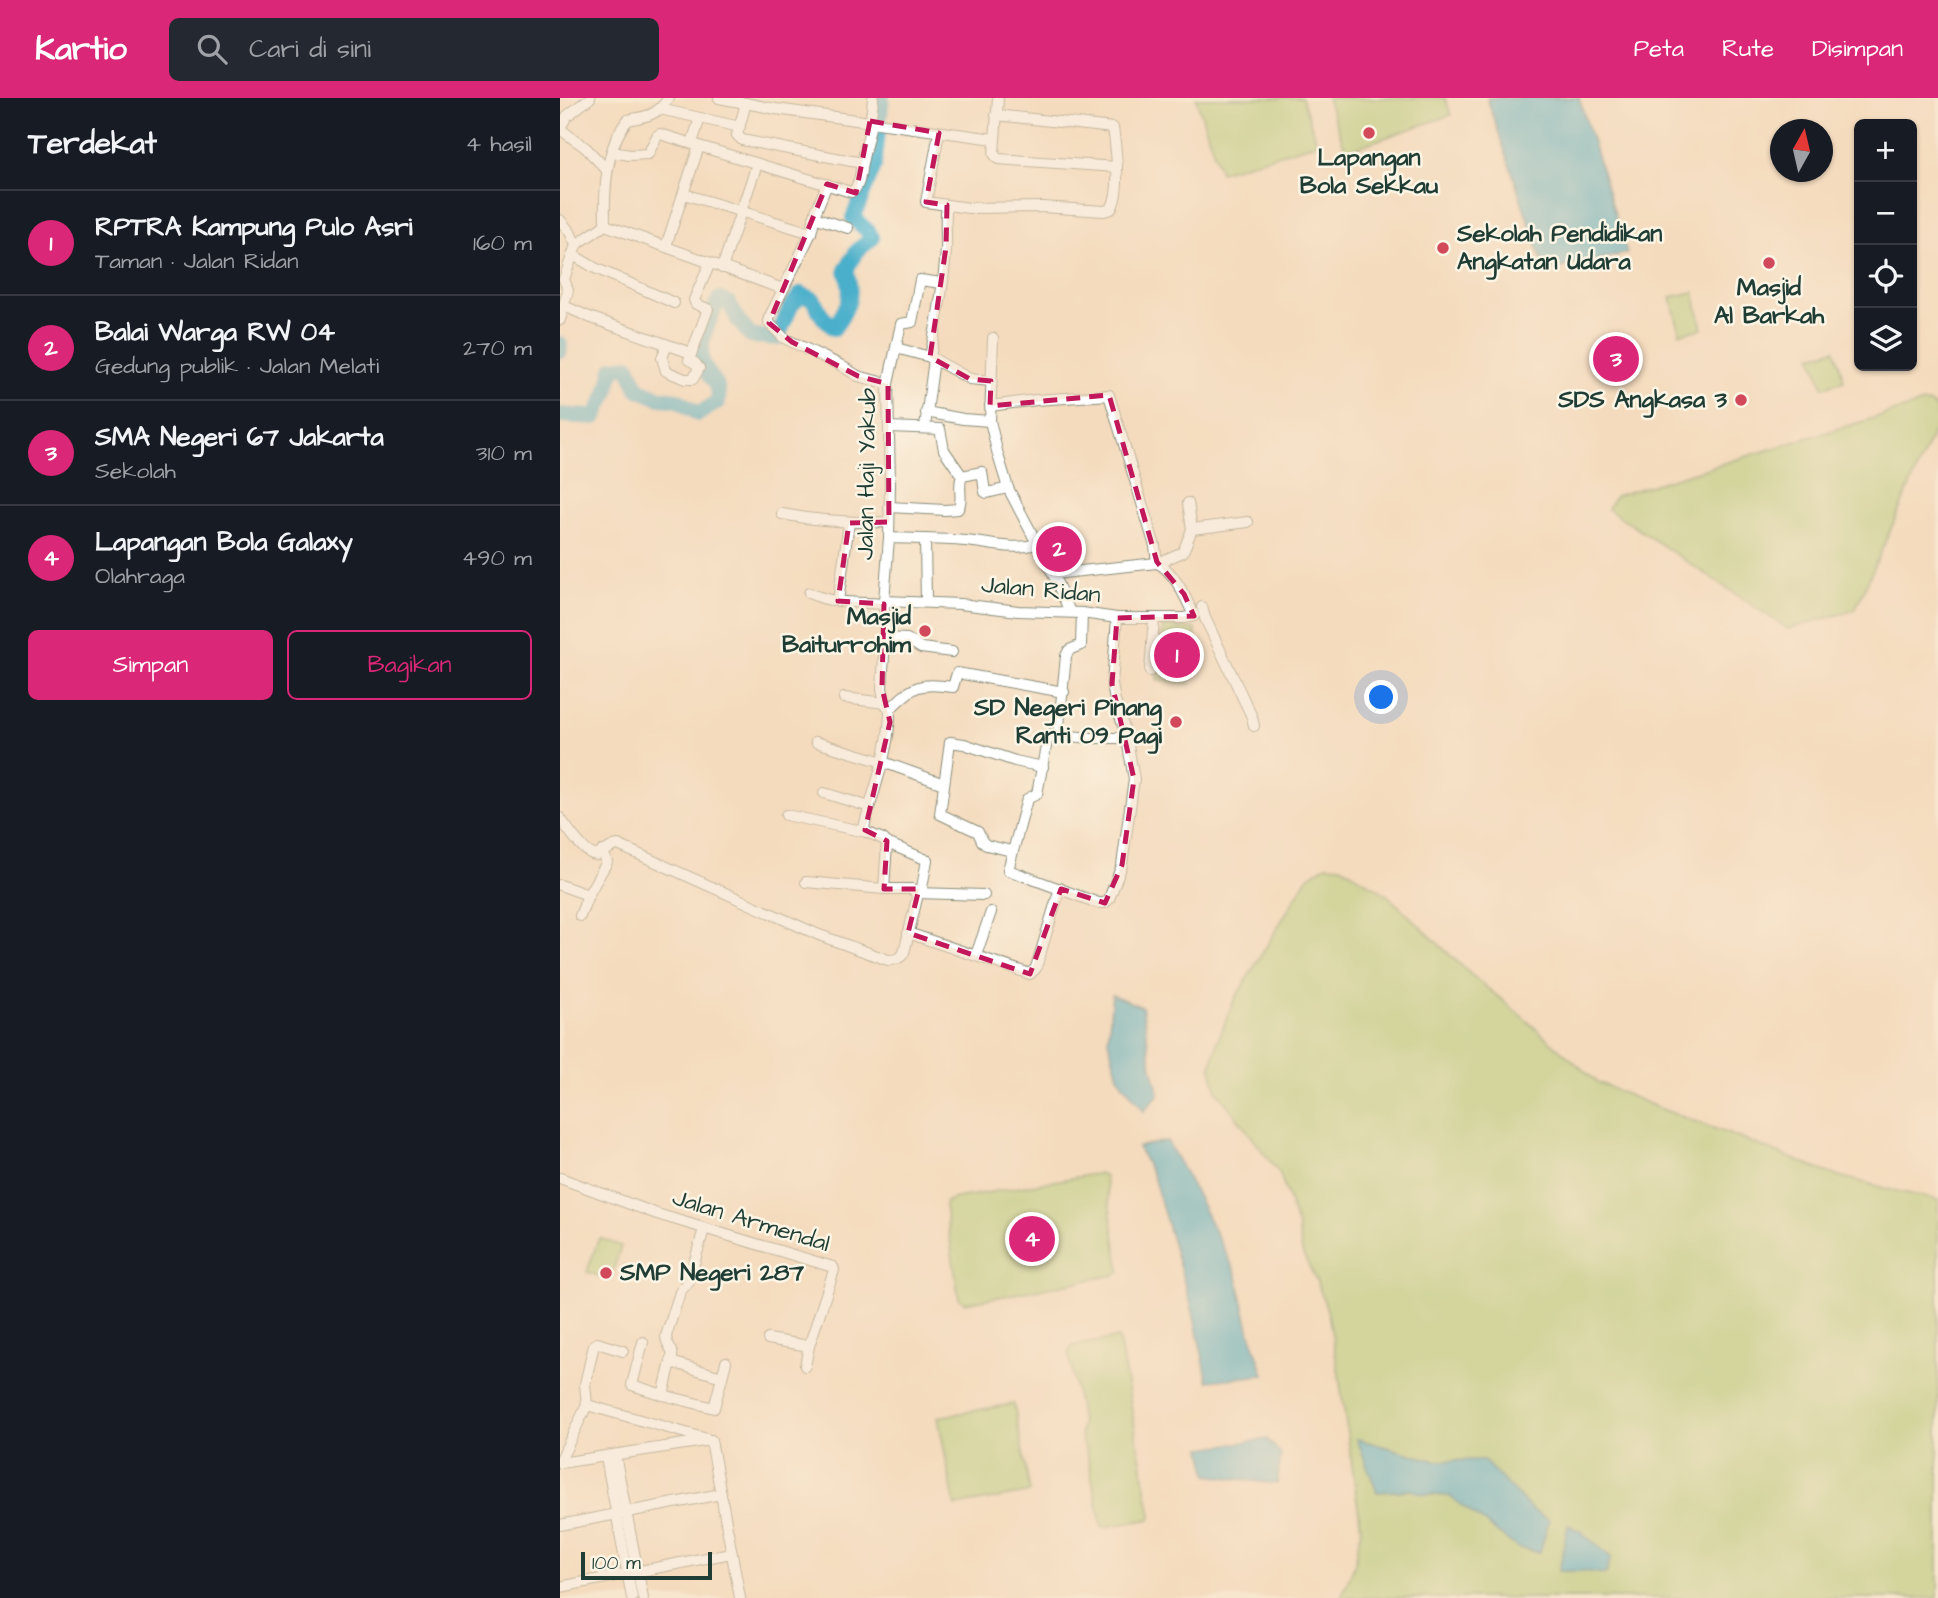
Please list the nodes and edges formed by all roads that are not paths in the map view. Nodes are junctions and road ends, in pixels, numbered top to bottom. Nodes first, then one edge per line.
1 (590, 98) edge
2 (669, 98) edge
3 (719, 98) edge
4 (873, 98) edge
5 (998, 98) edge
6 (762, 102) edge
7 (746, 103) junction
8 (660, 109) junction
9 (996, 115) junction
10 (700, 118) junction
11 (872, 122) junction
12 (740, 127) junction
13 (560, 129) edge
14 (939, 133) junction
15 (994, 139) junction
16 (751, 142) junction
17 (695, 145) junction
18 (612, 152) junction
19 (745, 160) junction
20 (862, 163) junction
21 (757, 164) junction
22 (1117, 167) junction
23 (607, 170) junction
24 (827, 184) junction
25 (684, 194) junction
26 (947, 208) junction
27 (741, 212) junction
28 (814, 217) junction
29 (560, 220) edge
30 (605, 225) junction
31 (848, 228) dead end
32 (810, 233) junction
33 (666, 246) junction
34 (575, 250) junction
35 (709, 263) junction
36 (722, 268) junction
37 (562, 278) edge
38 (943, 283) junction
39 (783, 289) junction
40 (674, 303) dead end
41 (564, 306) junction
42 (560, 320) edge
43 (993, 338) dead end
44 (667, 345) junction
45 (896, 348) junction
46 (691, 353) junction
47 (932, 358) junction
48 (991, 381) junction
49 (888, 384) junction
50 (990, 406) junction
51 (926, 412) junction
52 (990, 421) junction
53 (890, 426) junction
54 (925, 427) junction
55 (962, 476) junction
56 (1008, 488) junction
57 (1188, 503) dead end
58 (889, 507) junction
59 (782, 514) dead end
60 (888, 522) junction
61 (1248, 522) dead end
62 (849, 523) junction
63 (1192, 528) junction
64 (889, 538) junction
65 (925, 540) junction
66 (1037, 544) junction
67 (1157, 563) junction
68 (1053, 574) junction
69 (809, 593) dead end
70 (838, 601) junction
71 (926, 602) junction
72 (884, 603) junction
73 (1202, 607) dead end
74 (1070, 612) junction
75 (1082, 613) junction
76 (1117, 618) junction
77 (1154, 618) junction
78 (885, 638) junction
79 (953, 652) dead end
80 (1150, 671) dead end
81 (1063, 692) junction
82 (844, 698) dead end
83 (888, 706) junction
84 (1254, 726) dead end
85 (1059, 735) junction
86 (1127, 738) junction
87 (816, 742) dead end
88 (883, 762) junction
89 (1043, 767) junction
90 (944, 784) junction
91 (824, 793) dead end
92 (870, 807) junction
93 (786, 815) dead end
94 (560, 818) edge
95 (866, 832) junction
96 (887, 844) junction
97 (602, 851) junction
98 (1012, 852) junction
99 (806, 882) dead end
100 (560, 885) edge
101 (1060, 888) junction
102 (884, 889) junction
103 (918, 893) junction
104 (588, 895) junction
105 (984, 895) dead end
106 (991, 912) dead end
107 (580, 916) dead end
108 (908, 933) junction
109 (976, 955) junction
110 (560, 1178) edge
111 (704, 1229) junction
112 (768, 1339) dead end
113 (643, 1342) dead end
114 (809, 1346) junction
115 (623, 1351) dead end
116 (671, 1362) junction
117 (726, 1362) dead end
118 (805, 1366) dead end
119 (722, 1377) junction
120 (663, 1395) junction
121 (587, 1405) junction
122 (676, 1429) junction
123 (711, 1440) junction
124 (672, 1445) junction
125 (562, 1449) edge
126 (610, 1456) junction
127 (560, 1462) edge
128 (721, 1494) junction
129 (621, 1513) junction
130 (560, 1525) edge
131 (731, 1553) junction
132 (632, 1572) junction
133 (560, 1587) edge
134 (632, 1598) edge
135 (643, 1598) edge
136 (740, 1598) edge

1 - 13 street
2 - 8 street
3 - 7 street
4 - 11 street
5 - 9 street
6 - 7 street
6 - 11 street
7 - 12 street
8 - 10 street
8 - 18 street
9 - 15 street
9 - 22 street
10 - 12 street
10 - 17 street
11 - 14 street
11 - 20 street
12 - 16 street
13 - 23 street
14 - 15 street
14 - 26 street
15 - 22 street
16 - 19 street
16 - 20 street
17 - 18 street
17 - 19 street
17 - 25 street
18 - 23 street
19 - 21 street
20 - 24 street
21 - 24 street
21 - 27 street
22 - 26 street
23 - 30 street
24 - 28 street
25 - 27 street
25 - 33 street
26 - 38 street
27 - 32 street
27 - 36 street
28 - 31 street
28 - 32 street
29 - 34 street
30 - 33 street
30 - 34 street
32 - 39 street
33 - 35 street
34 - 37 street
34 - 40 street
35 - 36 street
35 - 46 street
36 - 39 street
37 - 41 street
38 - 45 street, Jalan Haji Yakub
38 - 47 street
39 - 49 street
41 - 42 street
41 - 44 street
43 - 48 street
44 - 46 street
44 - 46 street
45 - 47 street
45 - 49 street, Jalan Haji Yakub
47 - 48 street
47 - 51 street
48 - 50 street
49 - 53 street, Jalan Haji Yakub
50 - 52 street
50 - 67 street
51 - 52 street
51 - 54 street
52 - 56 street
53 - 54 street
53 - 58 street, Jalan Haji Yakub
54 - 55 street
55 - 56 street
55 - 58 street
56 - 66 street
57 - 63 street
58 - 60 street, Jalan Haji Yakub
59 - 62 street
60 - 62 street
60 - 64 street, Jalan Haji Yakub
61 - 63 street
62 - 70 street
63 - 67 street
64 - 65 street
64 - 72 street, Jalan Haji Yakub
65 - 66 street
65 - 71 street
66 - 68 street
67 - 68 street
67 - 77 street, Jalan Ridan
68 - 74 street
69 - 70 street, Jalan Ridan
70 - 72 street, Jalan Ridan
71 - 72 street, Jalan Ridan
71 - 74 street, Jalan Ridan
72 - 78 street, Jalan Haji Yakub
73 - 84 street
74 - 75 street, Jalan Ridan
75 - 76 street, Jalan Ridan
75 - 81 street
76 - 77 street, Jalan Ridan
76 - 86 street
77 - 80 street
78 - 79 street
78 - 83 street, Jalan Haji Yakub
81 - 83 street
81 - 85 street
82 - 83 street
83 - 88 street, Jalan Haji Yakub
85 - 86 street
85 - 89 street
86 - 101 street
87 - 88 street
88 - 90 street
88 - 92 street, Jalan Haji Yakub
89 - 90 street
89 - 98 street
90 - 98 street
91 - 92 street
92 - 95 street, Jalan Haji Yakub
93 - 95 street
94 - 97 street
95 - 96 street
96 - 102 street
96 - 103 street
97 - 104 street
97 - 108 street
98 - 101 street
99 - 102 street
100 - 104 street
101 - 109 street
102 - 103 street
103 - 105 street
103 - 108 street
104 - 107 street
106 - 109 street
108 - 109 street
110 - 111 street, Jalan Armendal
111 - 114 street, Jalan Armendal
111 - 116 street
112 - 114 street
113 - 120 street
114 - 118 street, Jalan Armendal
115 - 121 street
116 - 119 street
116 - 120 street
117 - 119 street
119 - 120 street
121 - 122 street
121 - 125 street
122 - 123 street
122 - 124 street
123 - 124 street
123 - 128 street
124 - 126 street
125 - 127 street
126 - 127 street
126 - 129 street
128 - 129 street
128 - 131 street
129 - 130 street
129 - 132 street
131 - 132 street
131 - 136 street
132 - 133 street
132 - 134 street
132 - 135 street

